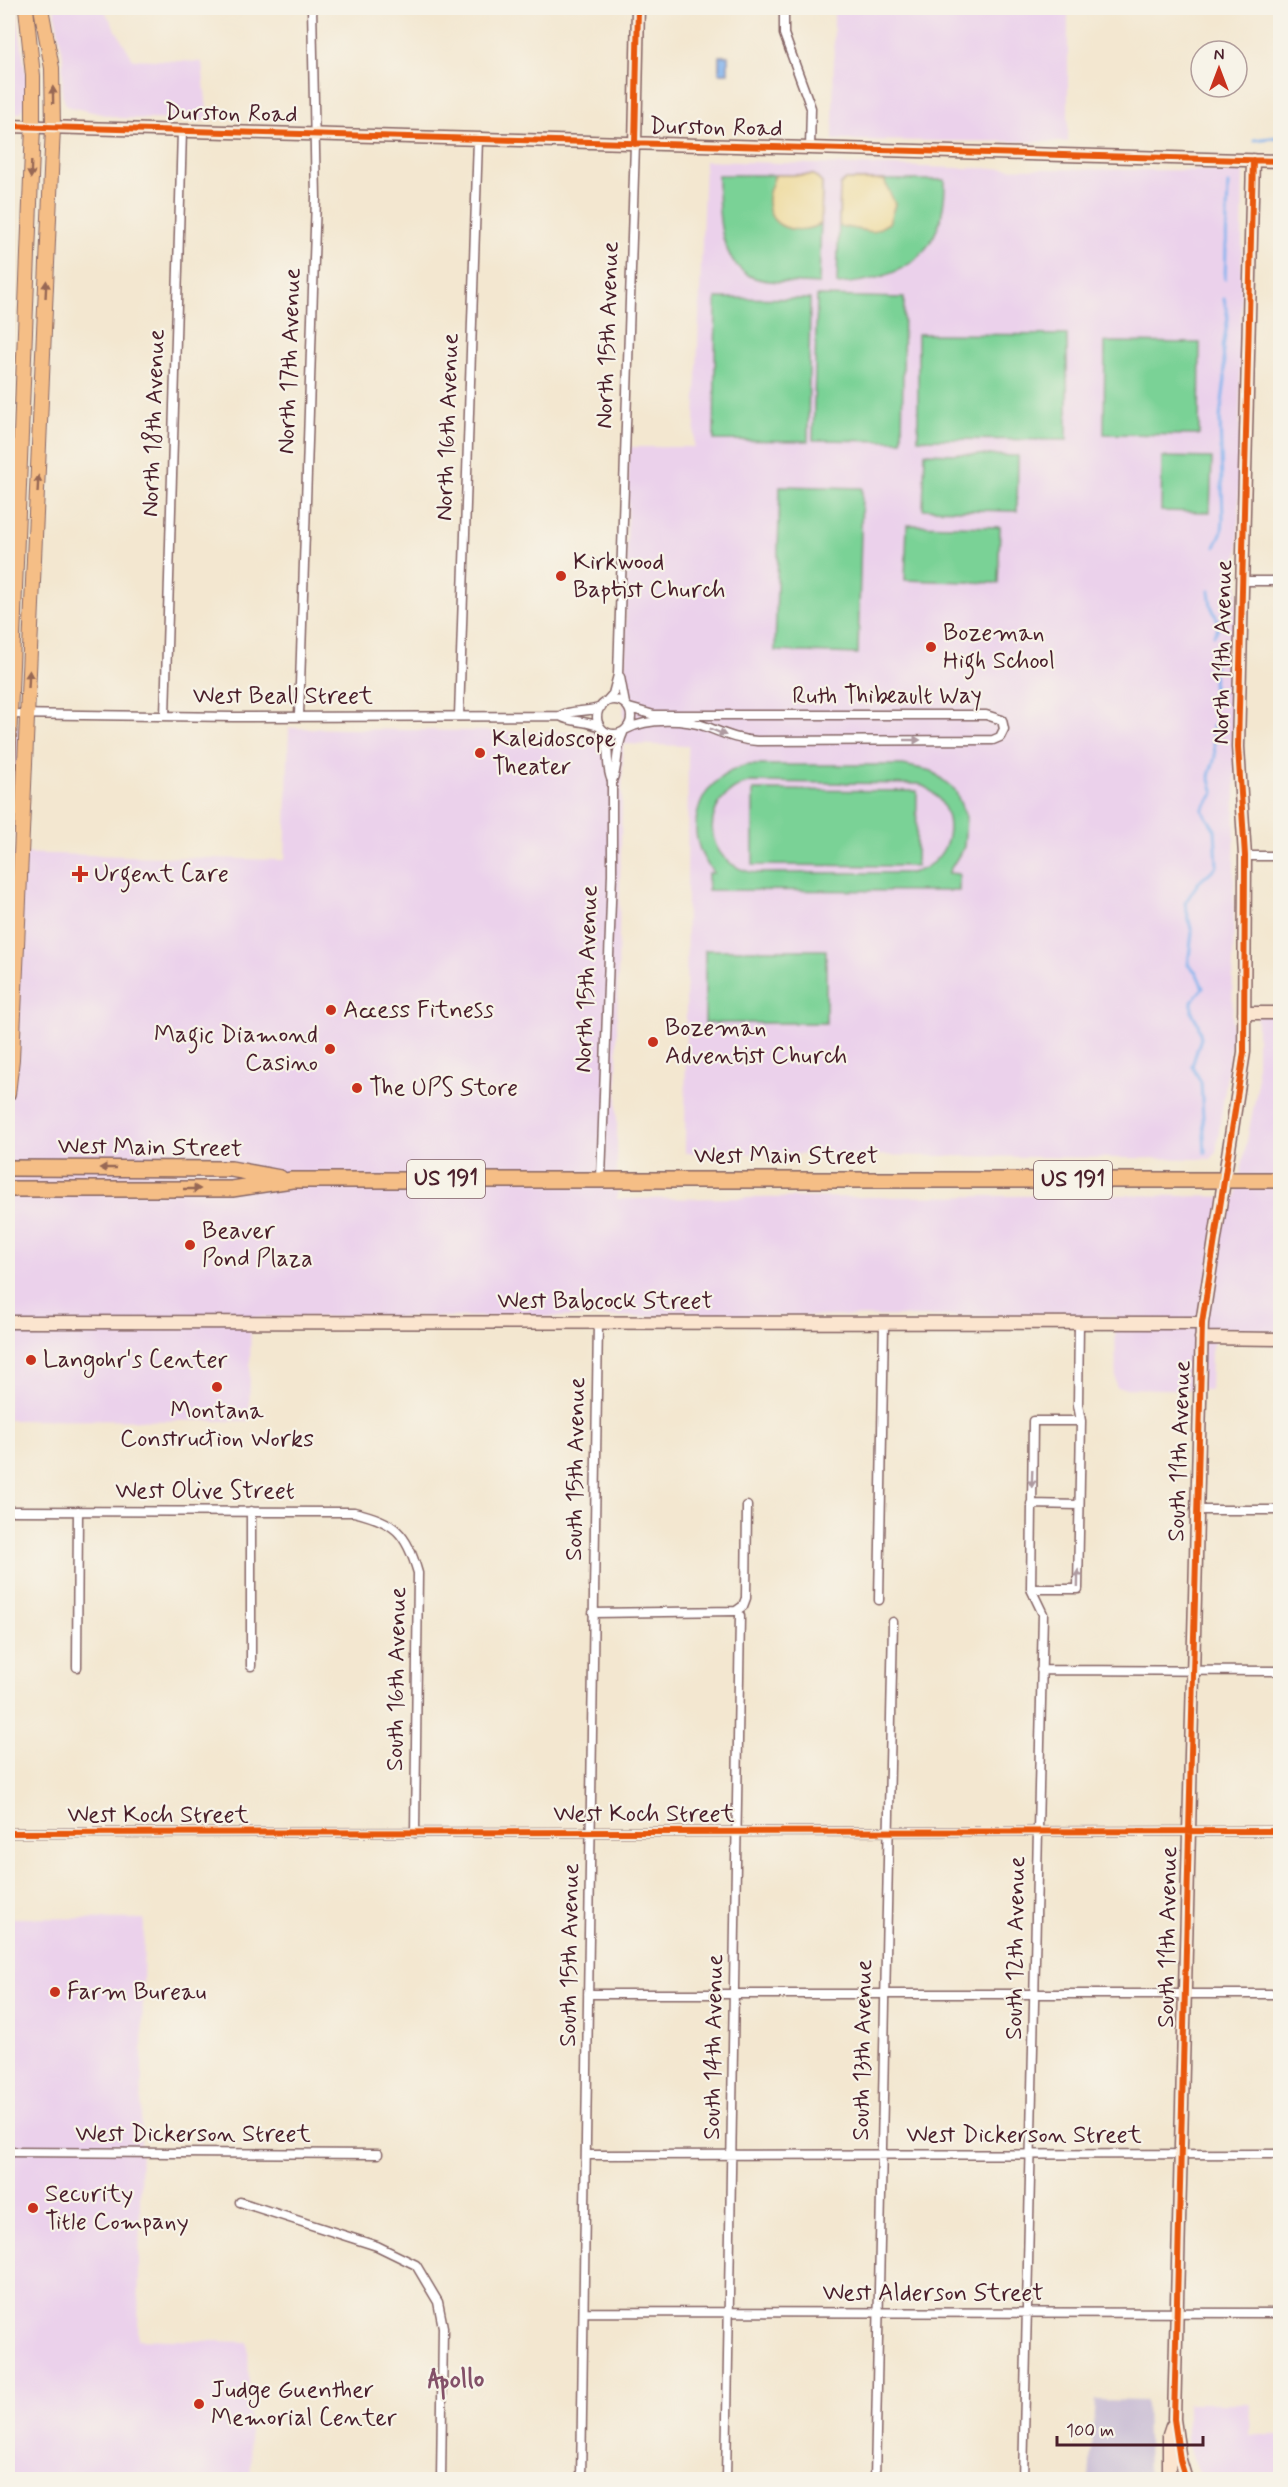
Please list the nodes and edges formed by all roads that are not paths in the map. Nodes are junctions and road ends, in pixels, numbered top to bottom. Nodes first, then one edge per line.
1 (26, 8) edge
2 (41, 8) edge
3 (312, 8) edge
4 (638, 8) edge
5 (784, 8) edge
6 (8, 126) edge
7 (33, 126) junction
8 (54, 126) junction
9 (182, 131) junction
10 (316, 134) junction
11 (478, 139) junction
12 (635, 144) junction
13 (810, 148) junction
14 (1253, 160) junction
15 (1281, 161) edge
16 (1243, 581) junction
17 (1281, 581) edge
18 (618, 664) junction
19 (603, 705) junction
20 (627, 706) junction
21 (9, 714) edge
22 (27, 714) junction
23 (165, 716) junction
24 (299, 716) junction
25 (459, 716) junction
26 (560, 716) junction
27 (601, 728) junction
28 (625, 731) junction
29 (8, 768) edge
30 (612, 781) junction
31 (1245, 856) junction
32 (1281, 856) edge
33 (1244, 1013) junction
34 (1281, 1013) edge
35 (8, 1094) edge
36 (8, 1168) edge
37 (601, 1179) junction
38 (292, 1180) junction
39 (1224, 1180) junction
40 (1281, 1180) edge
41 (8, 1189) edge
42 (8, 1322) edge
43 (598, 1322) junction
44 (884, 1322) junction
45 (1079, 1322) junction
46 (1202, 1323) junction
47 (1201, 1338) junction
48 (1281, 1339) edge
49 (1081, 1421) junction
50 (1031, 1504) junction
51 (1079, 1505) junction
52 (747, 1506) dead end
53 (1195, 1510) junction
54 (1281, 1510) edge
55 (8, 1511) edge
56 (78, 1511) junction
57 (250, 1511) junction
58 (399, 1531) joint
59 (1031, 1588) junction
60 (879, 1600) dead end
61 (593, 1613) junction
62 (740, 1616) dead end
63 (893, 1622) dead end
64 (77, 1666) dead end
65 (251, 1666) dead end
66 (1041, 1670) junction
67 (1192, 1671) junction
68 (1281, 1671) edge
69 (1038, 1831) junction
70 (1188, 1831) junction
71 (1281, 1831) edge
72 (591, 1832) junction
73 (737, 1832) junction
74 (888, 1832) junction
75 (8, 1833) edge
76 (415, 1833) junction
77 (588, 1995) junction
78 (734, 1995) junction
79 (884, 1995) junction
80 (1034, 1995) junction
81 (1186, 1995) junction
82 (1281, 1995) edge
83 (8, 2152) edge
84 (378, 2154) dead end
85 (880, 2154) junction
86 (1031, 2154) junction
87 (1180, 2154) junction
88 (1281, 2154) edge
89 (587, 2155) junction
90 (731, 2155) junction
91 (240, 2202) dead end
92 (585, 2312) junction
93 (729, 2312) junction
94 (878, 2312) junction
95 (1026, 2312) junction
96 (1176, 2313) junction
97 (1281, 2313) edge
98 (1174, 2419) junction
99 (441, 2480) edge
100 (581, 2480) edge
101 (726, 2480) edge
102 (875, 2480) edge
103 (1023, 2480) edge
104 (1169, 2480) edge
105 (1186, 2480) edge

1 - 7 main road
8 -> 2 main road
3 - 10 street, North 17th Avenue
4 - 12 street, North 15th Avenue
5 - 13 street
6 - 7 street, Durston Road
7 - 8 street, Durston Road
7 -> 21 main road
8 - 9 street, Durston Road
22 -> 8 main road
9 - 10 street, Durston Road
9 - 23 street, North 18th Avenue
10 - 11 street, Durston Road
10 - 24 street, North 17th Avenue
11 - 12 street, Durston Road
11 - 25 street, North 16th Avenue
12 - 13 street, Durston Road
12 - 18 street, North 15th Avenue
13 - 14 street, Durston Road
14 - 15 street, Durston Road
14 - 16 street, North 11th Avenue
16 - 17 street
16 - 31 street, North 11th Avenue
18 - 19 street, North 15th Avenue
18 - 20 street, North 15th Avenue
19 - 20 street
19 - 26 street, West Beall Street
19 - 27 street
20 - 28 street
28 -> 20 street, Ruth Thibeault Way
21 - 22 street, West Beall Street
21 - 29 main road
22 - 23 street, West Beall Street
22 - 35 main road
23 - 24 street, West Beall Street
24 - 25 street, West Beall Street
25 - 26 street, West Beall Street
26 - 27 street, West Beall Street
27 - 28 street
27 - 30 street, North 15th Avenue
28 - 30 street, North 15th Avenue
30 - 37 street, North 15th Avenue
31 - 32 street
31 - 33 street, North 11th Avenue
33 - 34 street
33 - 39 street, North 11th Avenue
38 -> 36 highway, West Main Street / US 191
37 - 38 highway, West Main Street / US 191
37 - 39 highway, West Main Street / US 191
41 -> 38 highway, West Main Street / US 191
39 - 40 highway, West Main Street / US 191
39 - 46 street, South 11th Avenue
42 - 43 street, West Babcock Street
43 - 44 street, West Babcock Street
43 - 61 street, South 15th Avenue
44 - 45 street, West Babcock Street
44 - 60 street
45 - 46 street, West Babcock Street
45 - 49 street
46 - 47 street, South 11th Avenue
47 - 48 street
47 - 53 street, South 11th Avenue
49 -> 50 street, South 12th Avenue
49 - 51 street
50 - 51 street
50 - 59 street, South 12th Avenue
59 -> 51 street
52 - 61 street
53 - 54 street
53 - 67 street, South 11th Avenue
55 - 56 street, West Olive Street
56 - 57 street, West Olive Street
56 - 64 street
57 - 58 street, West Olive Street
57 - 65 street
58 - 76 street, South 16th Avenue
59 - 66 street, South 12th Avenue
61 - 72 street, South 15th Avenue
62 - 73 street, South 14th Avenue
63 - 74 street, South 13th Avenue
66 - 67 street
66 - 69 street, South 12th Avenue
67 - 68 street
67 - 70 street, South 11th Avenue
69 - 70 street, West Koch Street
69 - 74 street, West Koch Street
69 - 80 street, South 12th Avenue
70 - 71 street, West Koch Street
70 - 81 street, South 11th Avenue
72 - 73 street, West Koch Street
72 - 76 street, West Koch Street
72 - 77 street, South 15th Avenue
73 - 74 street, West Koch Street
73 - 78 street, South 14th Avenue
74 - 79 street, South 13th Avenue
75 - 76 street, West Koch Street
77 - 78 street
77 - 89 street, South 15th Avenue
78 - 79 street
78 - 90 street, South 14th Avenue
79 - 80 street
79 - 85 street, South 13th Avenue
80 - 81 street
80 - 86 street, South 12th Avenue
81 - 82 street
81 - 87 street, South 11th Avenue
83 - 84 street, West Dickerson Street
85 - 86 street, West Dickerson Street
85 - 90 street, West Dickerson Street
85 - 94 street, South 13th Avenue
86 - 87 street, West Dickerson Street
86 - 95 street, South 12th Avenue
87 - 88 street, West Dickerson Street
87 - 96 street, South 11th Avenue
89 - 90 street, West Dickerson Street
89 - 92 street, South 15th Avenue
90 - 93 street, South 14th Avenue
91 - 99 street
92 - 93 street, West Alderson Street
92 - 100 street, South 15th Avenue
93 - 94 street, West Alderson Street
93 - 101 street, South 14th Avenue
94 - 95 street, West Alderson Street
94 - 102 street, South 13th Avenue
95 - 96 street, West Alderson Street
95 - 103 street, South 12th Avenue
96 - 97 street, West Alderson Street
96 - 98 street, South 11th Avenue
98 - 104 street, South 11th Avenue
98 - 105 street, South 11th Avenue

